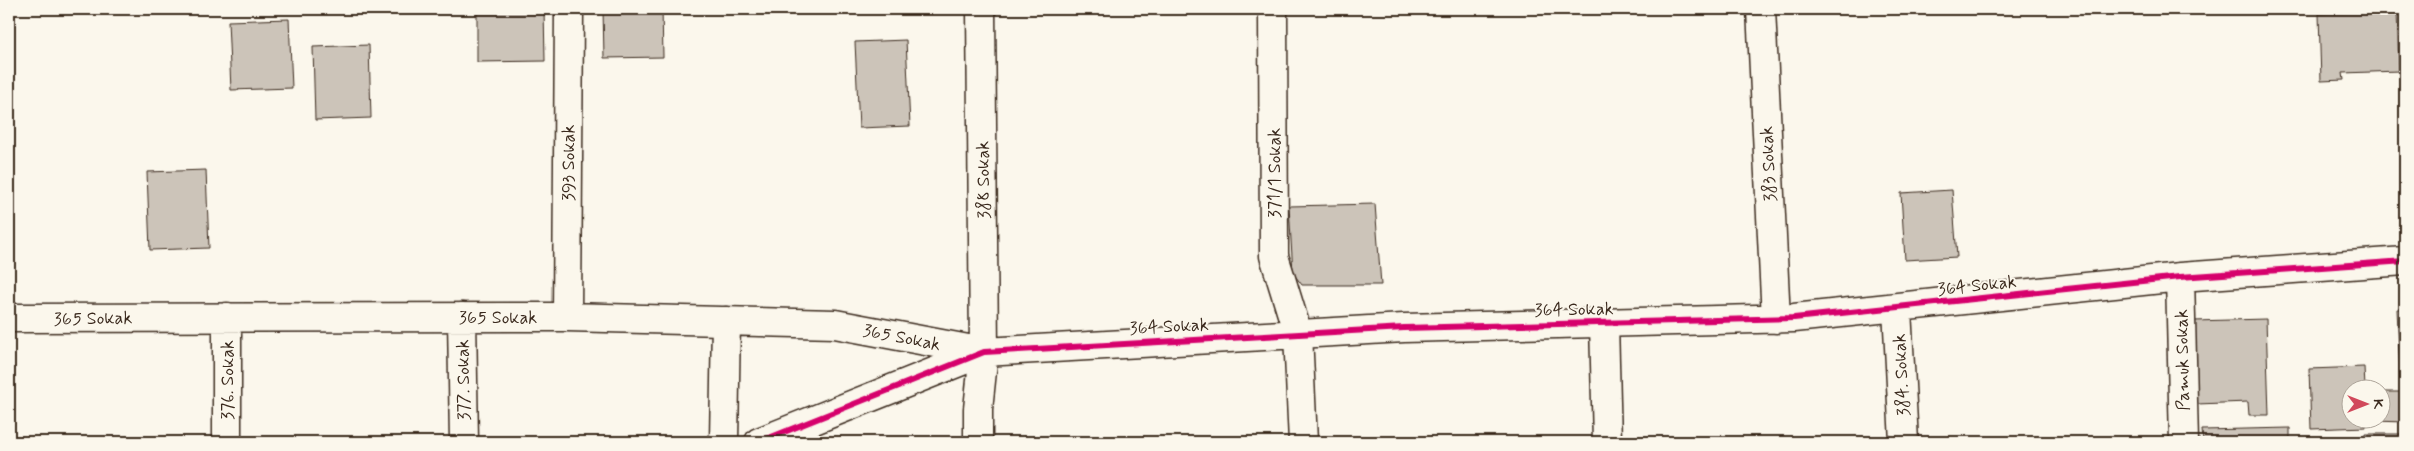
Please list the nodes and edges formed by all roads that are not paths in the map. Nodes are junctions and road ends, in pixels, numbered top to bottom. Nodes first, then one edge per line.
1 (569, 9) edge
2 (981, 9) edge
3 (1273, 9) edge
4 (1761, 9) edge
5 (2405, 261) edge
6 (2180, 277) junction
7 (1897, 308) junction
8 (227, 317) junction
9 (462, 317) junction
10 (567, 317) junction
11 (9, 318) edge
12 (1776, 319) junction
13 (726, 321) junction
14 (1604, 323) junction
15 (1298, 334) junction
16 (984, 352) junction
17 (227, 442) edge
18 (464, 442) edge
19 (724, 442) edge
20 (759, 442) edge
21 (978, 442) edge
22 (1303, 442) edge
23 (1607, 442) edge
24 (1904, 442) edge
25 (2184, 442) edge

1 - 10 street, 393 Sokak
2 - 16 street, 388 Sokak
3 - 15 street, 371/1 Sokak
4 - 12 street, 383 Sokak
5 - 6 street, 364 Sokak
6 - 7 street, 364 Sokak
6 - 25 street, Pamuk Sokak
7 - 12 street, 364 Sokak
7 - 24 street, 384. Sokak
8 - 9 street, 365 Sokak
8 - 11 street, 365 Sokak
8 - 17 street, 376. Sokak
9 - 10 street, 365 Sokak
9 - 18 street, 377. Sokak
10 - 13 street, 365 Sokak
12 - 14 street, 364 Sokak
13 - 16 street, 365 Sokak
13 - 19 street
14 - 15 street, 364 Sokak
14 - 23 street
15 - 16 street, 364 Sokak
15 - 22 street, 371/1 Sokak
16 - 20 street, 364 Sokak
16 - 21 street, 388 Sokak

